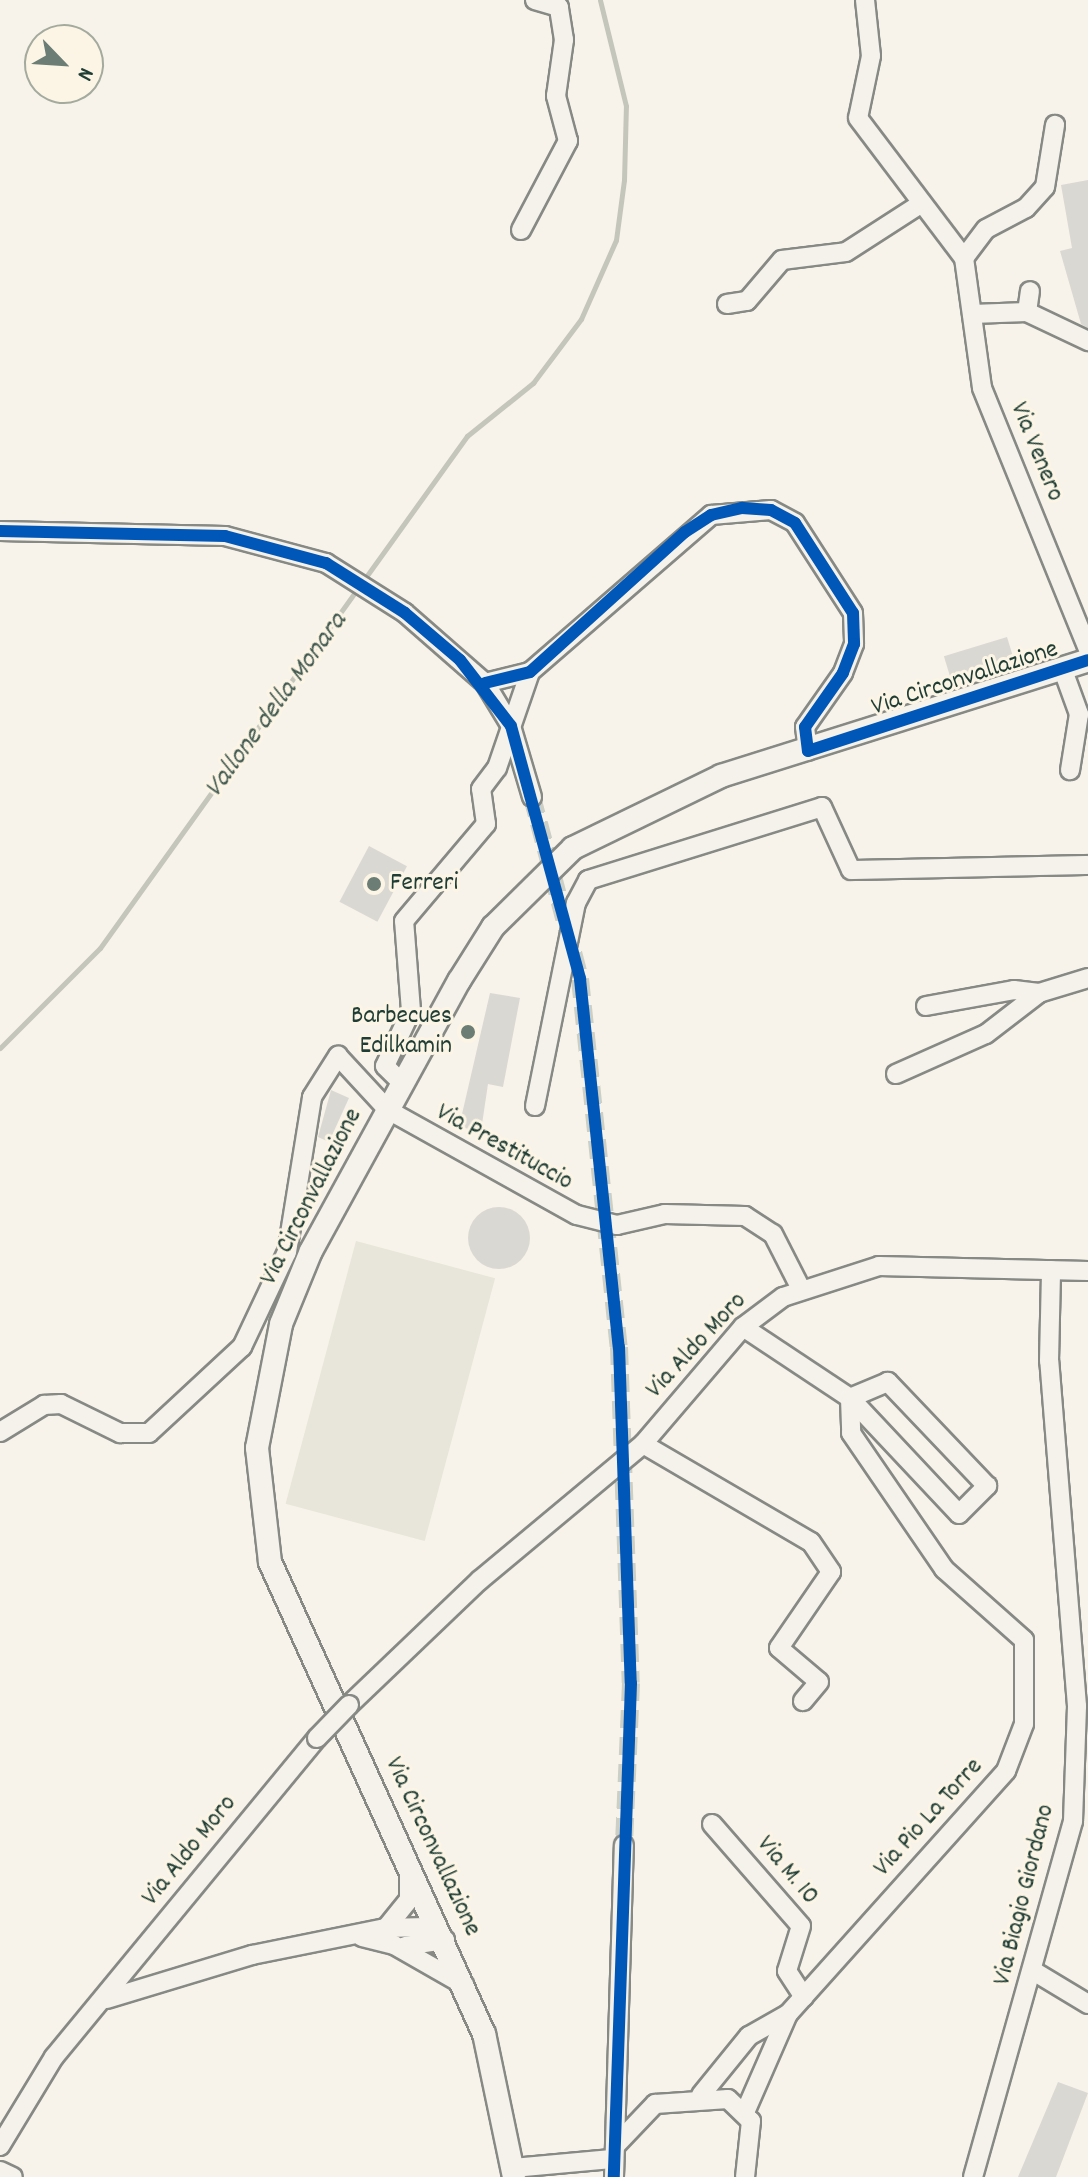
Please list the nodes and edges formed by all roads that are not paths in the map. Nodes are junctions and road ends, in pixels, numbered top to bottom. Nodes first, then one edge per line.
1 (535, 0) edge
2 (865, 0) edge
3 (1055, 125) dead end
4 (922, 203) junction
5 (521, 230) dead end
6 (964, 258) junction
7 (1030, 291) dead end
8 (727, 304) dead end
9 (1027, 312) junction
10 (972, 314) junction
11 (1088, 341) edge
12 (0, 531) edge
13 (1088, 649) edge
14 (1088, 660) edge
15 (530, 672) junction
16 (1064, 673) junction
17 (485, 683) junction
18 (511, 726) junction
19 (808, 751) junction
20 (1070, 770) dead end
21 (532, 797) tunnel mouth
22 (1088, 865) edge
23 (1088, 978) edge
24 (1039, 993) junction
25 (926, 1006) dead end
26 (896, 1074) dead end
27 (402, 1083) junction
28 (535, 1106) dead end
29 (388, 1110) junction
30 (1051, 1270) junction
31 (1088, 1271) edge
32 (800, 1287) junction
33 (743, 1327) junction
34 (850, 1398) junction
35 (928, 1428) junction
36 (0, 1432) edge
37 (643, 1444) junction
38 (904, 1455) junction
39 (1088, 1566) edge
40 (1068, 1570) junction
41 (803, 1701) dead end
42 (712, 1824) dead end
43 (624, 1845) tunnel mouth
44 (409, 1869) junction
45 (390, 1937) junction
46 (445, 1940) junction
47 (1035, 1972) junction
48 (464, 1985) junction
49 (804, 1997) junction
50 (107, 1999) junction
51 (1088, 2004) edge
52 (788, 2014) junction
53 (701, 2095) junction
54 (746, 2110) junction
55 (0, 2146) edge
56 (613, 2168) edge
57 (0, 2171) edge
58 (514, 2172) edge
59 (13, 2177) edge
60 (594, 2177) edge
61 (745, 2177) edge
62 (973, 2177) edge

1 - 5 street
2 - 4 street, Via Venero
3 - 6 street
4 - 6 street, Via Venero
4 - 8 street
6 - 10 street, Via Venero
7 - 9 street
9 - 10 street
9 - 11 street
10 - 13 street, Via Venero
12 - 17 street
14 - 16 main road, Via Circonvallazione
15 - 17 street
15 - 18 street
15 - 19 street
16 - 19 main road, Via Circonvallazione
16 - 20 street
17 - 18 street
18 - 21 street
18 - 27 street
19 - 27 main road, Via Circonvallazione
22 - 28 street
23 - 24 street
24 - 25 street
24 - 26 street
27 - 29 main road, Via Circonvallazione
29 - 32 street, Via Prestituccio
29 - 36 street, Via Prestituccio
29 - 44 main road, Via Circonvallazione
30 - 31 street, Via Aldo Moro
30 - 32 street, Via Aldo Moro
30 - 40 street, Via Biagio Giordano
32 - 33 street, Via Aldo Moro
33 - 34 street
33 - 37 street, Via Aldo Moro
34 - 35 street
34 - 38 street
34 - 49 street, Via Pio La Torre
35 - 38 street
35 - 38 street
37 - 41 street
37 - 50 street, Via Aldo Moro, bridge
39 - 40 street
40 - 47 street, Via Biagio Giordano
42 - 49 street, Via M. 10
43 - 56 street
44 - 45 street
44 - 46 main road, Via Circonvallazione
45 - 46 street
45 - 48 street
45 - 50 street
46 - 48 main road, Via Circonvallazione
47 - 51 street
47 - 62 street, Via Biagio Giordano
48 - 58 main road, Via Circonvallazione
49 - 52 street, Via Pio La Torre
50 - 55 street, Via Aldo Moro
52 - 53 street
52 - 54 street
53 - 54 street
53 - 56 street
54 - 61 street
56 - 58 street
56 - 60 street
57 - 59 street

